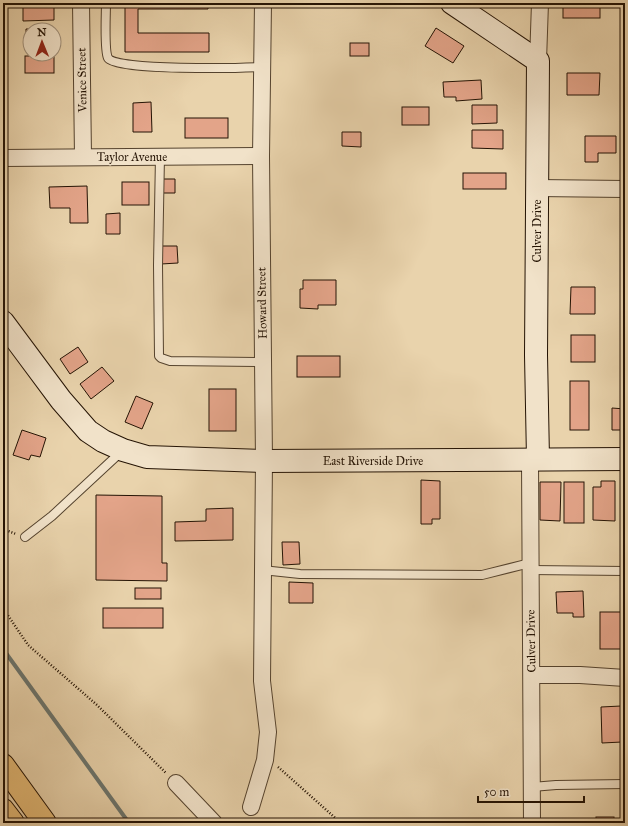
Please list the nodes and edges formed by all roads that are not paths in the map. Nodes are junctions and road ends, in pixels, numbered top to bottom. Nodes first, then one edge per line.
1 (81, 3) edge
2 (106, 3) edge
3 (262, 3) edge
4 (452, 3) edge
5 (540, 3) edge
6 (538, 61) junction
7 (262, 67) junction
8 (160, 156) junction
9 (261, 156) junction
10 (83, 157) junction
11 (3, 158) edge
12 (537, 188) junction
13 (625, 189) edge
14 (3, 322) edge
15 (263, 362) junction
16 (123, 450) junction
17 (625, 459) edge
18 (534, 460) junction
19 (264, 461) junction
20 (25, 537) dead end
21 (530, 567) junction
22 (262, 570) junction
23 (625, 571) edge
24 (532, 675) junction
25 (625, 678) edge
26 (3, 765) edge
27 (176, 783) road end
28 (625, 784) edge
29 (532, 787) junction
30 (251, 807) dead end
31 (3, 810) edge
32 (12, 823) edge
33 (45, 823) edge
34 (214, 823) edge
35 (532, 823) edge

1 - 10 street, Venice Street
2 - 7 lane
3 - 7 street, Howard Street
4 - 6 street
5 - 6 street, Culver Drive
6 - 12 street, Culver Drive
7 - 9 street, Howard Street
8 - 9 street, Taylor Avenue
8 - 10 street, Taylor Avenue
8 - 15 lane
9 - 15 street, Howard Street
10 - 11 street, Taylor Avenue
12 - 13 street
12 - 18 street, Culver Drive
14 - 16 street, East Riverside Drive
15 - 19 street, Howard Street
16 - 19 street, East Riverside Drive
16 - 20 lane
17 - 18 street, East Riverside Drive
18 - 19 street, East Riverside Drive
18 - 21 street, Culver Drive
19 - 22 street, Howard Street
21 - 22 lane
21 - 23 lane
21 - 24 street, Culver Drive
22 - 30 street, Howard Street
24 - 25 street
24 - 29 street, Culver Drive
26 - 33 highway
27 - 34 street
28 - 29 lane
29 - 35 street, Culver Drive
31 - 32 highway

